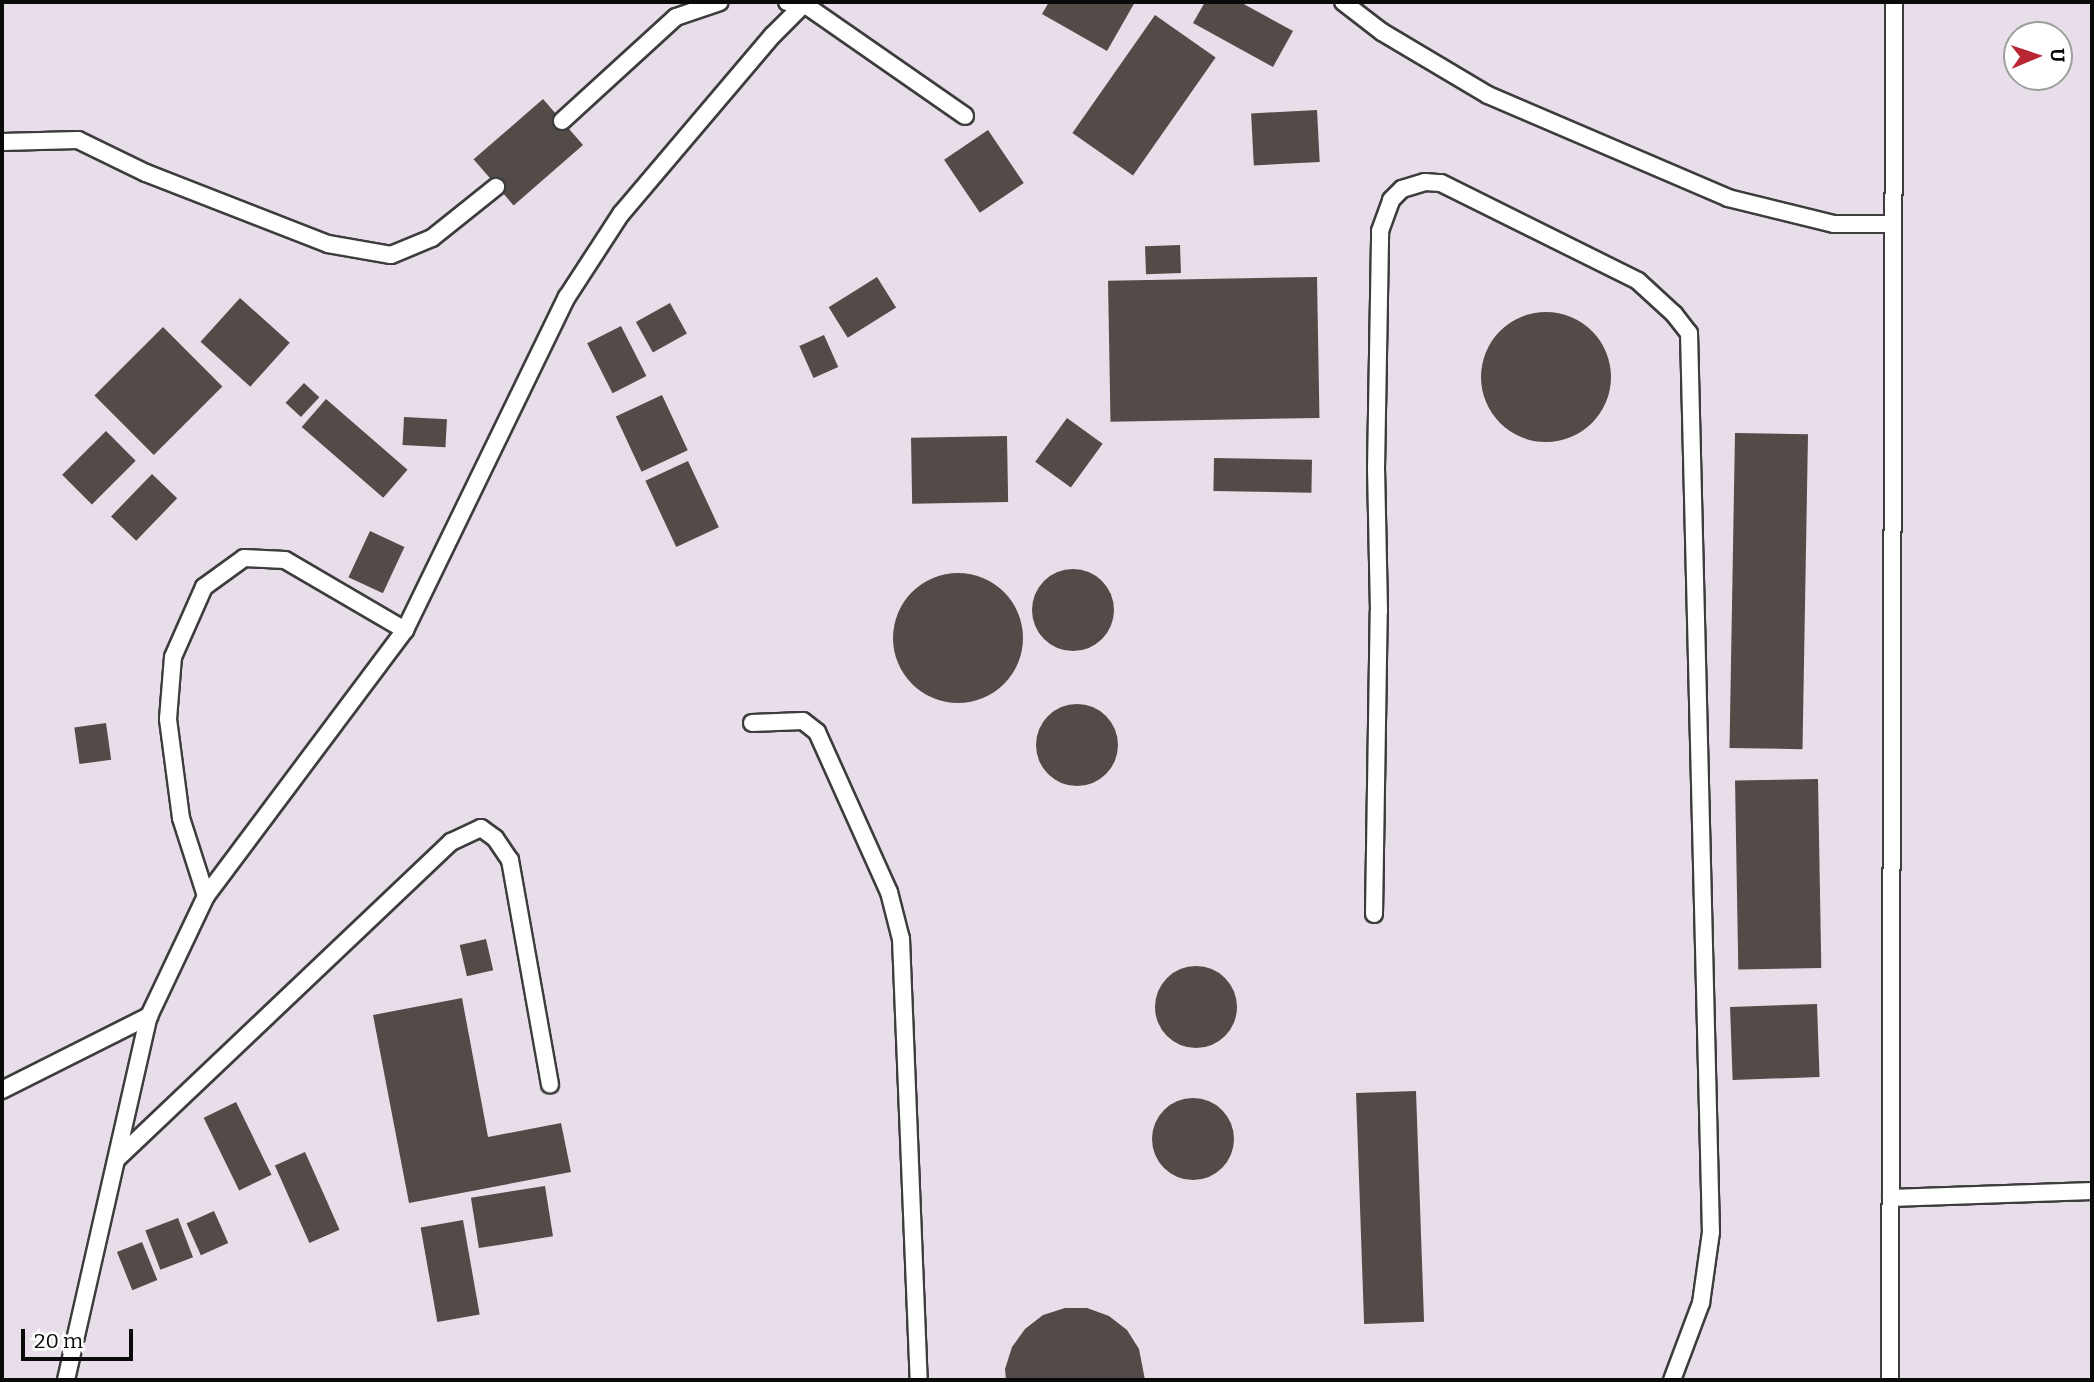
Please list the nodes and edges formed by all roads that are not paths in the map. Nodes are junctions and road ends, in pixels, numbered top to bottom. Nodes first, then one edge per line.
1 (720, 2) edge
2 (787, 2) edge
3 (1343, 2) edge
4 (1894, 2) edge
5 (804, 4) junction
6 (965, 116) dead end
7 (562, 121) dead end
8 (2, 142) edge
9 (496, 187) dead end
10 (1893, 223) junction
11 (405, 630) junction
12 (752, 723) dead end
13 (206, 896) junction
14 (1374, 914) dead end
15 (149, 1016) junction
16 (550, 1084) dead end
17 (2, 1090) edge
18 (118, 1158) junction
19 (2092, 1191) edge
20 (1891, 1198) junction
21 (66, 1380) edge
22 (919, 1380) edge
23 (1672, 1380) edge
24 (1890, 1380) edge

1 - 7 lane
2 - 5 lane
3 - 10 lane
4 - 10 lane
5 - 6 lane
5 - 11 lane
8 - 9 lane
10 - 20 lane
11 - 13 lane
11 - 13 lane
12 - 22 lane
13 - 15 lane
14 - 23 lane
15 - 17 lane
15 - 18 lane
16 - 18 lane
18 - 21 lane
19 - 20 lane
20 - 24 lane

